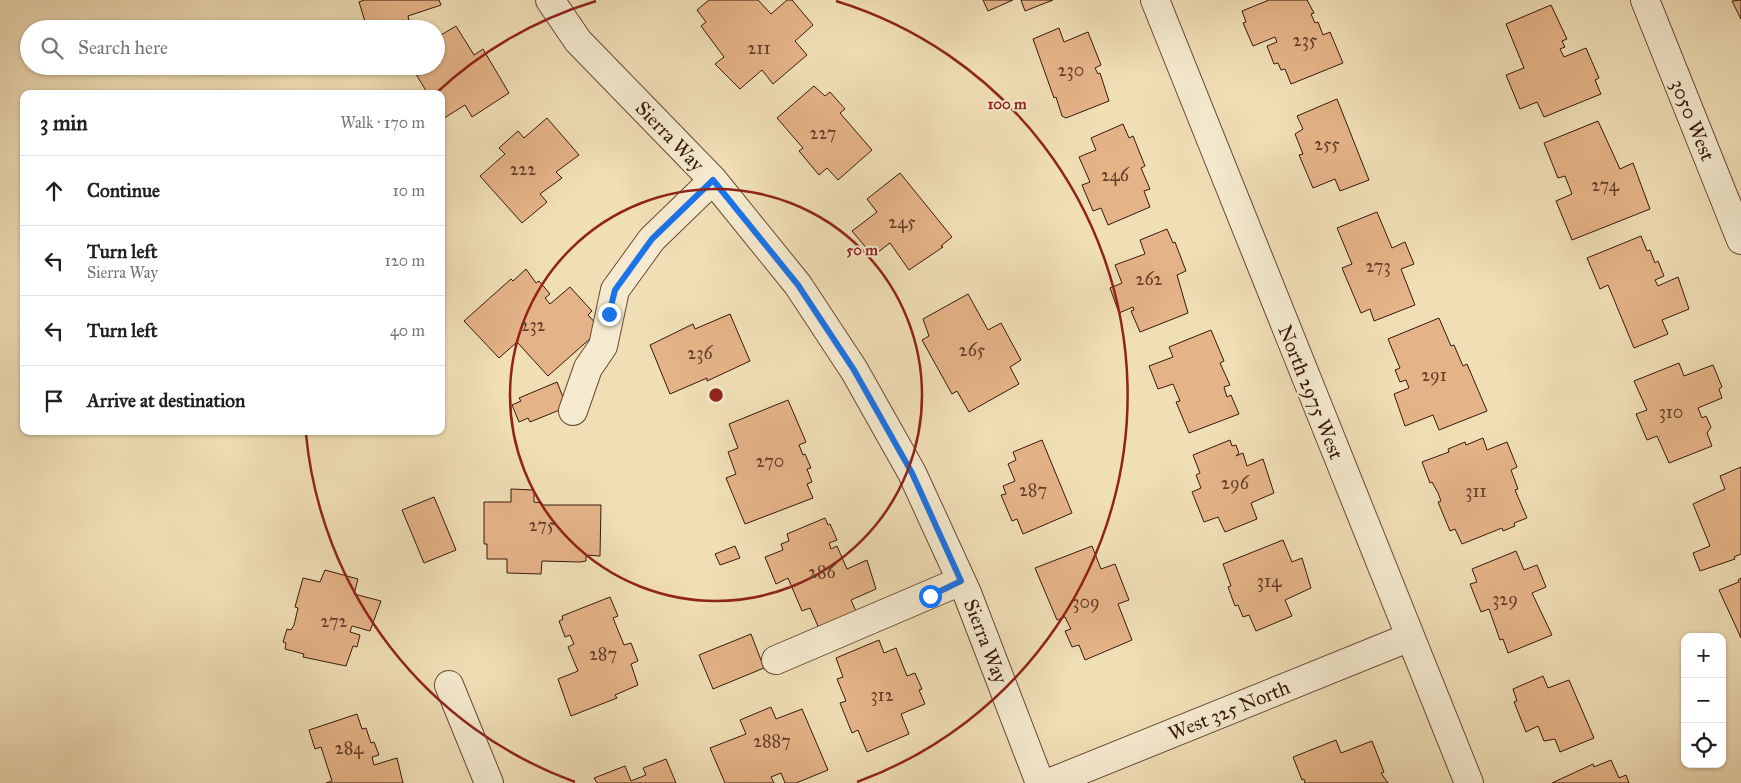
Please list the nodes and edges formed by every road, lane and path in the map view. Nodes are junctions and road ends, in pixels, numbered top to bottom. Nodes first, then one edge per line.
1 (550, 0) edge
2 (1155, 0) edge
3 (1645, 0) edge
4 (713, 180) junction
5 (1741, 240) edge
6 (573, 411) dead end
7 (961, 581) junction
8 (1410, 637) junction
9 (776, 660) dead end
10 (449, 685) dead end
11 (489, 783) edge
12 (1040, 783) edge
13 (1049, 783) edge
14 (1469, 783) edge

1 - 4 street, Sierra Way
2 - 8 street, North 2975 West
3 - 5 street, 3050 West
4 - 6 street
4 - 7 street, Sierra Way
7 - 9 street
7 - 12 street, Sierra Way
8 - 13 street, West 325 North
8 - 14 street, North 2975 West
10 - 11 street

